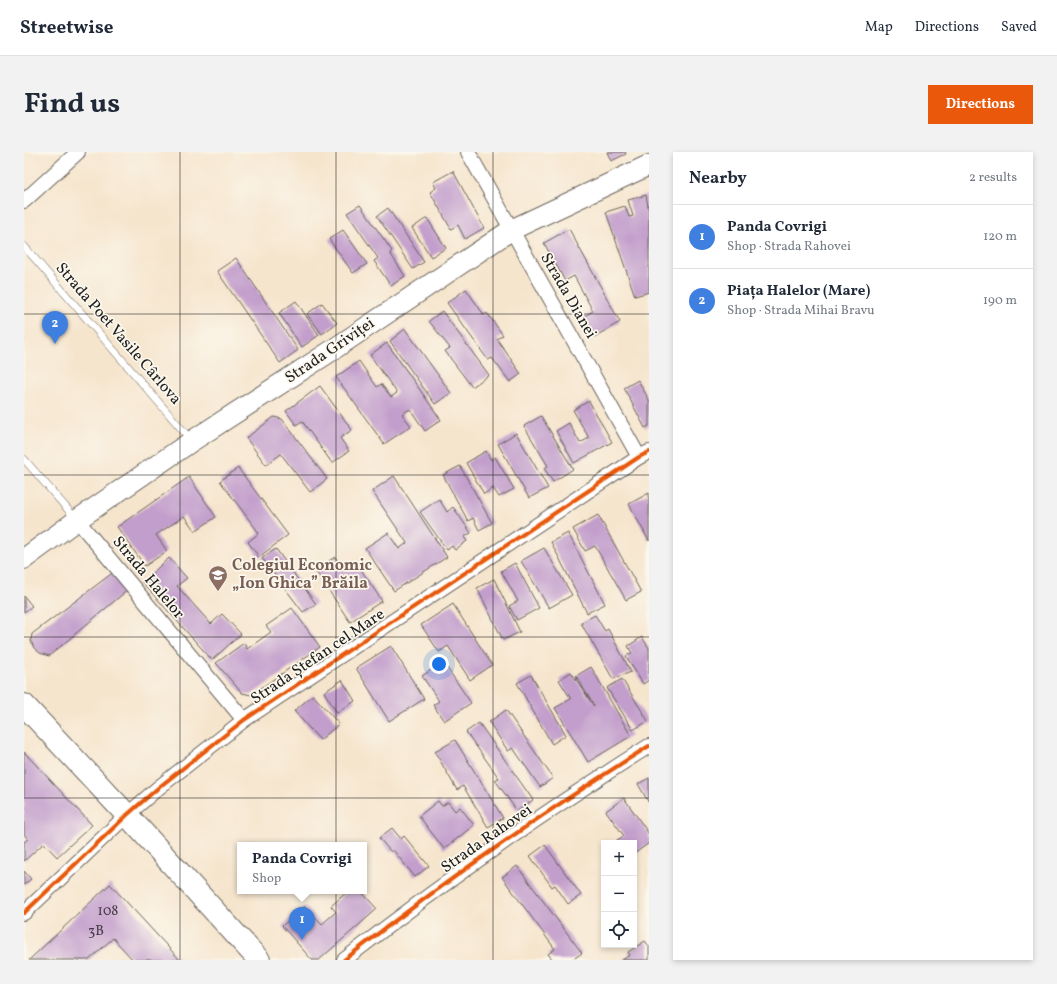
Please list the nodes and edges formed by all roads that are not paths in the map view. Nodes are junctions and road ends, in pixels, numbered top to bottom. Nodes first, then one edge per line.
1 (78, 152) edge
2 (468, 152) edge
3 (649, 166) edge
4 (24, 201) edge
5 (511, 230) junction
6 (24, 246) edge
7 (192, 441) junction
8 (644, 454) edge
9 (24, 459) edge
10 (77, 520) junction
11 (24, 559) edge
12 (24, 705) edge
13 (244, 720) junction
14 (649, 746) edge
15 (127, 815) junction
16 (24, 913) edge
17 (259, 960) edge
18 (344, 960) edge

1 - 4 street
2 - 5 street, Strada Dianei
3 - 5 main road, Strada Griviței
5 - 7 main road, Strada Griviței
5 - 8 street, Strada Dianei
6 - 7 lane, Strada Poet Vasile Cârlova
7 - 10 main road, Strada Griviței
8 - 13 street, Strada Ștefan cel Mare
9 - 10 lane, Strada Halelor
10 - 11 main road, Strada Griviței
10 - 13 street, Strada Halelor
12 - 15 main road
13 - 15 street, Strada Ștefan cel Mare
14 - 18 street, Strada Rahovei
15 - 16 street, Strada Ștefan cel Mare
15 - 17 main road

